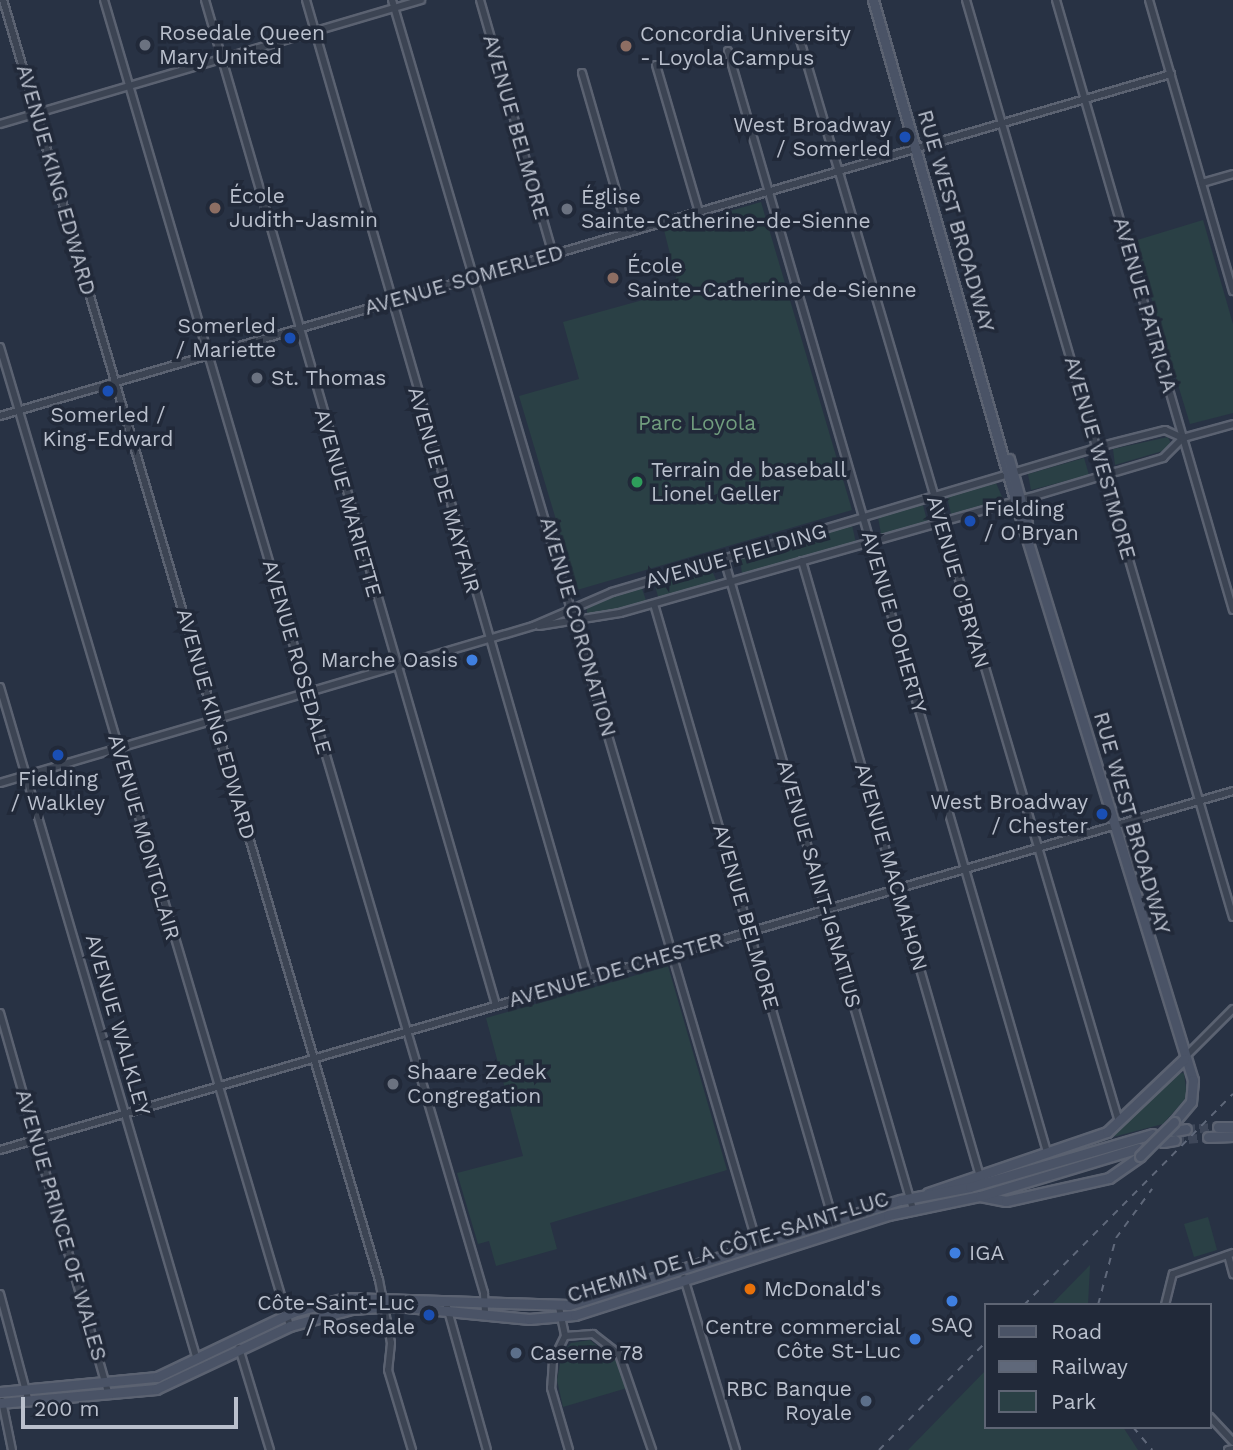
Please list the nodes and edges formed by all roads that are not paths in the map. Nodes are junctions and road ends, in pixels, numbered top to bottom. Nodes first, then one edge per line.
1 (3, 0) edge
2 (104, 0) edge
3 (205, 0) edge
4 (306, 0) edge
5 (392, 0) edge
6 (421, 0) edge
7 (480, 0) edge
8 (873, 0) edge
9 (966, 0) edge
10 (1056, 0) edge
11 (1149, 0) edge
12 (396, 7) junction
13 (314, 31) junction
14 (800, 40) dead end
15 (728, 51) dead end
16 (222, 58) junction
17 (656, 65) dead end
18 (582, 73) dead end
19 (1171, 74) junction
20 (129, 85) junction
21 (1084, 99) junction
22 (37, 113) junction
23 (0, 124) edge
24 (1002, 124) junction
25 (917, 149) junction
26 (838, 172) junction
27 (1233, 174) edge
28 (1202, 183) junction
29 (769, 192) junction
30 (699, 212) junction
31 (628, 232) junction
32 (553, 254) junction
33 (477, 276) junction
34 (1233, 291) edge
35 (391, 301) junction
36 (298, 328) junction
37 (0, 347) edge
38 (208, 355) junction
39 (115, 382) junction
40 (18, 411) junction
41 (0, 416) edge
42 (1233, 424) edge
43 (1183, 438) junction
44 (1097, 448) junction
45 (1012, 475) junction
46 (1105, 475) junction
47 (934, 498) junction
48 (1019, 499) junction
49 (864, 518) junction
50 (941, 521) junction
51 (871, 541) junction
52 (724, 559) junction
53 (802, 561) junction
54 (731, 581) junction
55 (654, 604) junction
56 (572, 608) junction
57 (1233, 610) edge
58 (577, 622) junction
59 (533, 626) junction
60 (487, 640) junction
61 (395, 667) junction
62 (0, 687) edge
63 (307, 693) junction
64 (215, 720) junction
65 (118, 748) junction
66 (26, 775) junction
67 (0, 783) edge
68 (1233, 791) edge
69 (1200, 801) junction
70 (1114, 825) junction
71 (1036, 849) junction
72 (966, 869) junction
73 (897, 889) junction
74 (827, 909) junction
75 (1233, 917) edge
76 (750, 931) junction
77 (674, 954) junction
78 (588, 978) junction
79 (496, 1005) junction
80 (1233, 1009) edge
81 (0, 1013) edge
82 (407, 1031) junction
83 (315, 1058) junction
84 (1184, 1059) junction
85 (218, 1087) junction
86 (125, 1113) junction
87 (1119, 1122) junction
88 (1218, 1127) tunnel mouth
89 (1233, 1127) edge
90 (1186, 1129) tunnel mouth
91 (1174, 1131) junction
92 (1152, 1134) dead end
93 (1233, 1136) edge
94 (1208, 1137) tunnel mouth
95 (37, 1139) junction
96 (1163, 1142) dead end
97 (0, 1150) edge
98 (1047, 1152) junction
99 (1140, 1152) junction
100 (979, 1173) junction
101 (927, 1194) junction
102 (980, 1196) junction
103 (909, 1197) junction
104 (913, 1209) junction
105 (833, 1220) junction
106 (836, 1232) junction
107 (758, 1245) junction
108 (1230, 1254) edge
109 (761, 1256) junction
110 (681, 1269) junction
111 (1233, 1274) edge
112 (685, 1281) junction
113 (0, 1294) edge
114 (381, 1295) junction
115 (447, 1300) junction
116 (1166, 1303) edge
117 (485, 1304) junction
118 (382, 1306) junction
119 (559, 1307) junction
120 (448, 1312) junction
121 (485, 1315) junction
122 (285, 1316) junction
123 (562, 1317) junction
124 (290, 1326) junction
125 (565, 1336) junction
126 (236, 1342) junction
127 (241, 1352) junction
128 (198, 1362) junction
129 (203, 1372) junction
130 (107, 1386) junction
131 (27, 1391) junction
132 (1, 1392) edge
133 (109, 1397) junction
134 (29, 1402) junction
135 (1, 1403) edge
136 (1212, 1419) edge
137 (1233, 1441) edge
138 (1233, 1449) edge
139 (12, 1450) edge
140 (270, 1450) edge
141 (412, 1450) edge
142 (487, 1450) edge
143 (569, 1450) edge
144 (652, 1450) edge
145 (736, 1450) edge
146 (1227, 1450) edge

1 - 22 street, AVENUE KING EDWARD
2 - 20 street, AVENUE ROSEDALE
3 - 16 street, AVENUE MARIETTE
4 - 13 street, AVENUE DE MAYFAIR
5 - 12 street, AVENUE CORONATION
6 - 12 street
7 - 32 street, AVENUE BELMORE
8 - 25 main road, RUE WEST BROADWAY
9 - 24 street, AVENUE WESTMORE
10 - 21 street, AVENUE PATRICIA
11 - 19 street
12 - 13 street
12 - 33 street, AVENUE CORONATION
13 - 16 street
13 - 35 street, AVENUE DE MAYFAIR
14 - 26 street, AVENUE O'BRYAN
15 - 29 street, AVENUE DOHERTY
16 - 20 street
16 - 36 street, AVENUE MARIETTE
17 - 30 street
18 - 31 street
19 - 21 street, AVENUE SOMERLED
19 - 28 street
20 - 22 street
20 - 38 street, AVENUE ROSEDALE
21 - 24 street, AVENUE SOMERLED
21 - 43 street, AVENUE PATRICIA
22 - 23 street
22 - 39 street, AVENUE KING EDWARD
24 - 25 street, AVENUE SOMERLED
24 - 44 street, AVENUE WESTMORE
25 - 26 street, AVENUE SOMERLED
25 - 45 main road, RUE WEST BROADWAY
26 - 29 street, AVENUE SOMERLED
26 - 47 street, AVENUE O'BRYAN
27 - 28 street
28 - 34 street
29 - 30 street, AVENUE SOMERLED
29 - 49 street, AVENUE DOHERTY
30 - 31 street, AVENUE SOMERLED
31 - 32 street, AVENUE SOMERLED
32 - 33 street, AVENUE SOMERLED
33 - 35 street, AVENUE SOMERLED
33 - 56 street, AVENUE CORONATION
35 - 36 street, AVENUE SOMERLED
35 - 60 street, AVENUE DE MAYFAIR
36 - 38 street, AVENUE SOMERLED
36 - 61 street, AVENUE MARIETTE
37 - 40 street, AVENUE MONTCLAIR
38 - 39 street, AVENUE SOMERLED
38 - 63 street, AVENUE ROSEDALE
39 - 40 street, AVENUE SOMERLED
39 - 64 street, AVENUE KING EDWARD
40 - 41 street, AVENUE SOMERLED
40 - 65 street, AVENUE MONTCLAIR
42 - 43 street, AVENUE FIELDING
43 - 44 street, AVENUE FIELDING
43 - 46 street, AVENUE FIELDING
43 - 57 street, AVENUE PATRICIA
44 - 45 street, AVENUE FIELDING
44 - 46 street, AVENUE WESTMORE
45 - 47 street, AVENUE FIELDING
45 - 48 main road, RUE WEST BROADWAY
46 - 48 street, AVENUE FIELDING
46 - 69 street, AVENUE WESTMORE
47 - 49 street, AVENUE FIELDING
47 - 50 street, AVENUE O'BRYAN
48 - 50 street, AVENUE FIELDING
48 - 70 main road, RUE WEST BROADWAY
49 - 51 street, AVENUE DOHERTY
49 - 52 street, AVENUE FIELDING
50 - 51 street, AVENUE FIELDING
50 - 71 street, AVENUE O'BRYAN
51 - 53 street, AVENUE FIELDING
51 - 72 street, AVENUE DOHERTY
52 - 54 street, AVENUE SAINT-IGNATIUS
52 - 56 street, AVENUE FIELDING
53 - 54 street, AVENUE FIELDING
53 - 73 street, AVENUE MACMAHON
54 - 55 street, AVENUE FIELDING
54 - 74 street, AVENUE SAINT-IGNATIUS
55 - 58 street, AVENUE FIELDING
55 - 76 street, AVENUE BELMORE
56 - 58 street, AVENUE CORONATION
56 - 59 street, AVENUE FIELDING
58 - 59 street, AVENUE FIELDING
58 - 77 street, AVENUE CORONATION
59 - 60 street, AVENUE FIELDING
60 - 61 street, AVENUE FIELDING
60 - 78 street, AVENUE DE MAYFAIR
61 - 63 street, AVENUE FIELDING
61 - 79 street, AVENUE MARIETTE
62 - 66 street, AVENUE WALKLEY
63 - 64 street, AVENUE FIELDING
63 - 82 street, AVENUE ROSEDALE
64 - 65 street, AVENUE FIELDING
64 - 83 street, AVENUE KING EDWARD
65 - 66 street, AVENUE FIELDING
65 - 85 street, AVENUE MONTCLAIR
66 - 67 street, AVENUE FIELDING
66 - 86 street, AVENUE WALKLEY
68 - 69 street, AVENUE DE CHESTER
69 - 70 street, AVENUE DE CHESTER
69 - 75 street, AVENUE WESTMORE
70 - 71 street, AVENUE DE CHESTER
70 - 84 main road, RUE WEST BROADWAY
71 - 72 street, AVENUE DE CHESTER
71 - 87 street, AVENUE O'BRYAN
72 - 73 street, AVENUE DE CHESTER
72 - 98 street, AVENUE DOHERTY
73 - 74 street, AVENUE DE CHESTER
73 - 100 street, AVENUE MACMAHON
74 - 76 street, AVENUE DE CHESTER
74 - 103 street, AVENUE SAINT-IGNATIUS
76 - 77 street, AVENUE DE CHESTER
76 - 105 street, AVENUE BELMORE
77 - 78 street, AVENUE DE CHESTER
77 - 107 street, AVENUE CORONATION
78 - 79 street, AVENUE DE CHESTER
79 - 82 street, AVENUE DE CHESTER
80 - 84 street
81 - 95 street, AVENUE PRINCE OF WALES
82 - 83 street, AVENUE DE CHESTER
82 - 117 street, AVENUE ROSEDALE
83 - 85 street, AVENUE DE CHESTER
83 - 114 street, AVENUE KING EDWARD
84 - 87 main road
84 - 91 main road, RUE WEST BROADWAY
85 - 86 street, AVENUE DE CHESTER
85 - 122 street, AVENUE MONTCLAIR
86 - 95 street, AVENUE DE CHESTER
86 - 128 street, AVENUE WALKLEY
87 - 98 main road, CHEMIN DE LA CÔTE-SAINT-LUC
88 - 89 main road
90 - 91 main road
91 - 96 main road
91 - 99 main road, CHEMIN DE LA CÔTE-SAINT-LUC, bridge
92 - 101 main road, CHEMIN DE LA CÔTE-SAINT-LUC
93 - 94 main road
95 - 97 street, AVENUE DE CHESTER
95 - 130 street, AVENUE PRINCE OF WALES
98 - 100 main road, CHEMIN DE LA CÔTE-SAINT-LUC
99 - 102 main road, CHEMIN DE LA CÔTE-SAINT-LUC
99 - 102 main road, CHEMIN DE LA CÔTE-SAINT-LUC
100 - 101 main road, CHEMIN DE LA CÔTE-SAINT-LUC
101 - 103 main road, CHEMIN DE LA CÔTE-SAINT-LUC
102 - 104 main road, CHEMIN DE LA CÔTE-SAINT-LUC
103 - 104 street, AVENUE SAINT-IGNATIUS
103 - 105 main road, CHEMIN DE LA CÔTE-SAINT-LUC
104 - 106 main road, CHEMIN DE LA CÔTE-SAINT-LUC
105 - 106 street, AVENUE BELMORE
105 - 107 main road, CHEMIN DE LA CÔTE-SAINT-LUC
106 - 109 main road, CHEMIN DE LA CÔTE-SAINT-LUC
107 - 109 street, AVENUE CORONATION
107 - 110 main road, CHEMIN DE LA CÔTE-SAINT-LUC
108 - 111 street
108 - 116 street
109 - 112 main road, CHEMIN DE LA CÔTE-SAINT-LUC
110 - 112 street
110 - 119 main road, CHEMIN DE LA CÔTE-SAINT-LUC
112 - 123 main road, CHEMIN DE LA CÔTE-SAINT-LUC
112 - 145 street
113 - 131 street
114 - 115 main road, CHEMIN DE LA CÔTE-SAINT-LUC
114 - 118 street, AVENUE KING EDWARD
114 - 122 main road, CHEMIN DE LA CÔTE-SAINT-LUC
115 - 117 main road, CHEMIN DE LA CÔTE-SAINT-LUC
115 - 120 street
117 - 119 main road, CHEMIN DE LA CÔTE-SAINT-LUC
117 - 121 street, AVENUE ROSEDALE
118 - 120 main road, CHEMIN DE LA CÔTE-SAINT-LUC
118 - 124 main road, CHEMIN DE LA CÔTE-SAINT-LUC
118 - 141 street, AVENUE KING EDWARD
119 - 123 street
120 - 121 main road, CHEMIN DE LA CÔTE-SAINT-LUC
120 - 142 street
121 - 123 main road, CHEMIN DE LA CÔTE-SAINT-LUC
122 - 124 street, AVENUE MONTCLAIR
122 - 126 main road, CHEMIN DE LA CÔTE-SAINT-LUC
123 - 125 street
124 - 127 main road, CHEMIN DE LA CÔTE-SAINT-LUC
125 - 143 street
125 - 144 street
126 - 127 street
126 - 128 main road, CHEMIN DE LA CÔTE-SAINT-LUC
127 - 129 main road, CHEMIN DE LA CÔTE-SAINT-LUC
127 - 140 street
128 - 129 main road, AVENUE WALKLEY
128 - 130 main road, CHEMIN DE LA CÔTE-SAINT-LUC
129 - 133 main road, CHEMIN DE LA CÔTE-SAINT-LUC
130 - 131 main road, CHEMIN DE LA CÔTE-SAINT-LUC
130 - 133 street, AVENUE PRINCE OF WALES
131 - 132 main road, CHEMIN DE LA CÔTE-SAINT-LUC
131 - 134 street
132 - 135 street
133 - 134 main road, CHEMIN DE LA CÔTE-SAINT-LUC
134 - 135 main road, CHEMIN DE LA CÔTE-SAINT-LUC
135 - 139 street
136 - 137 street
138 - 146 street

